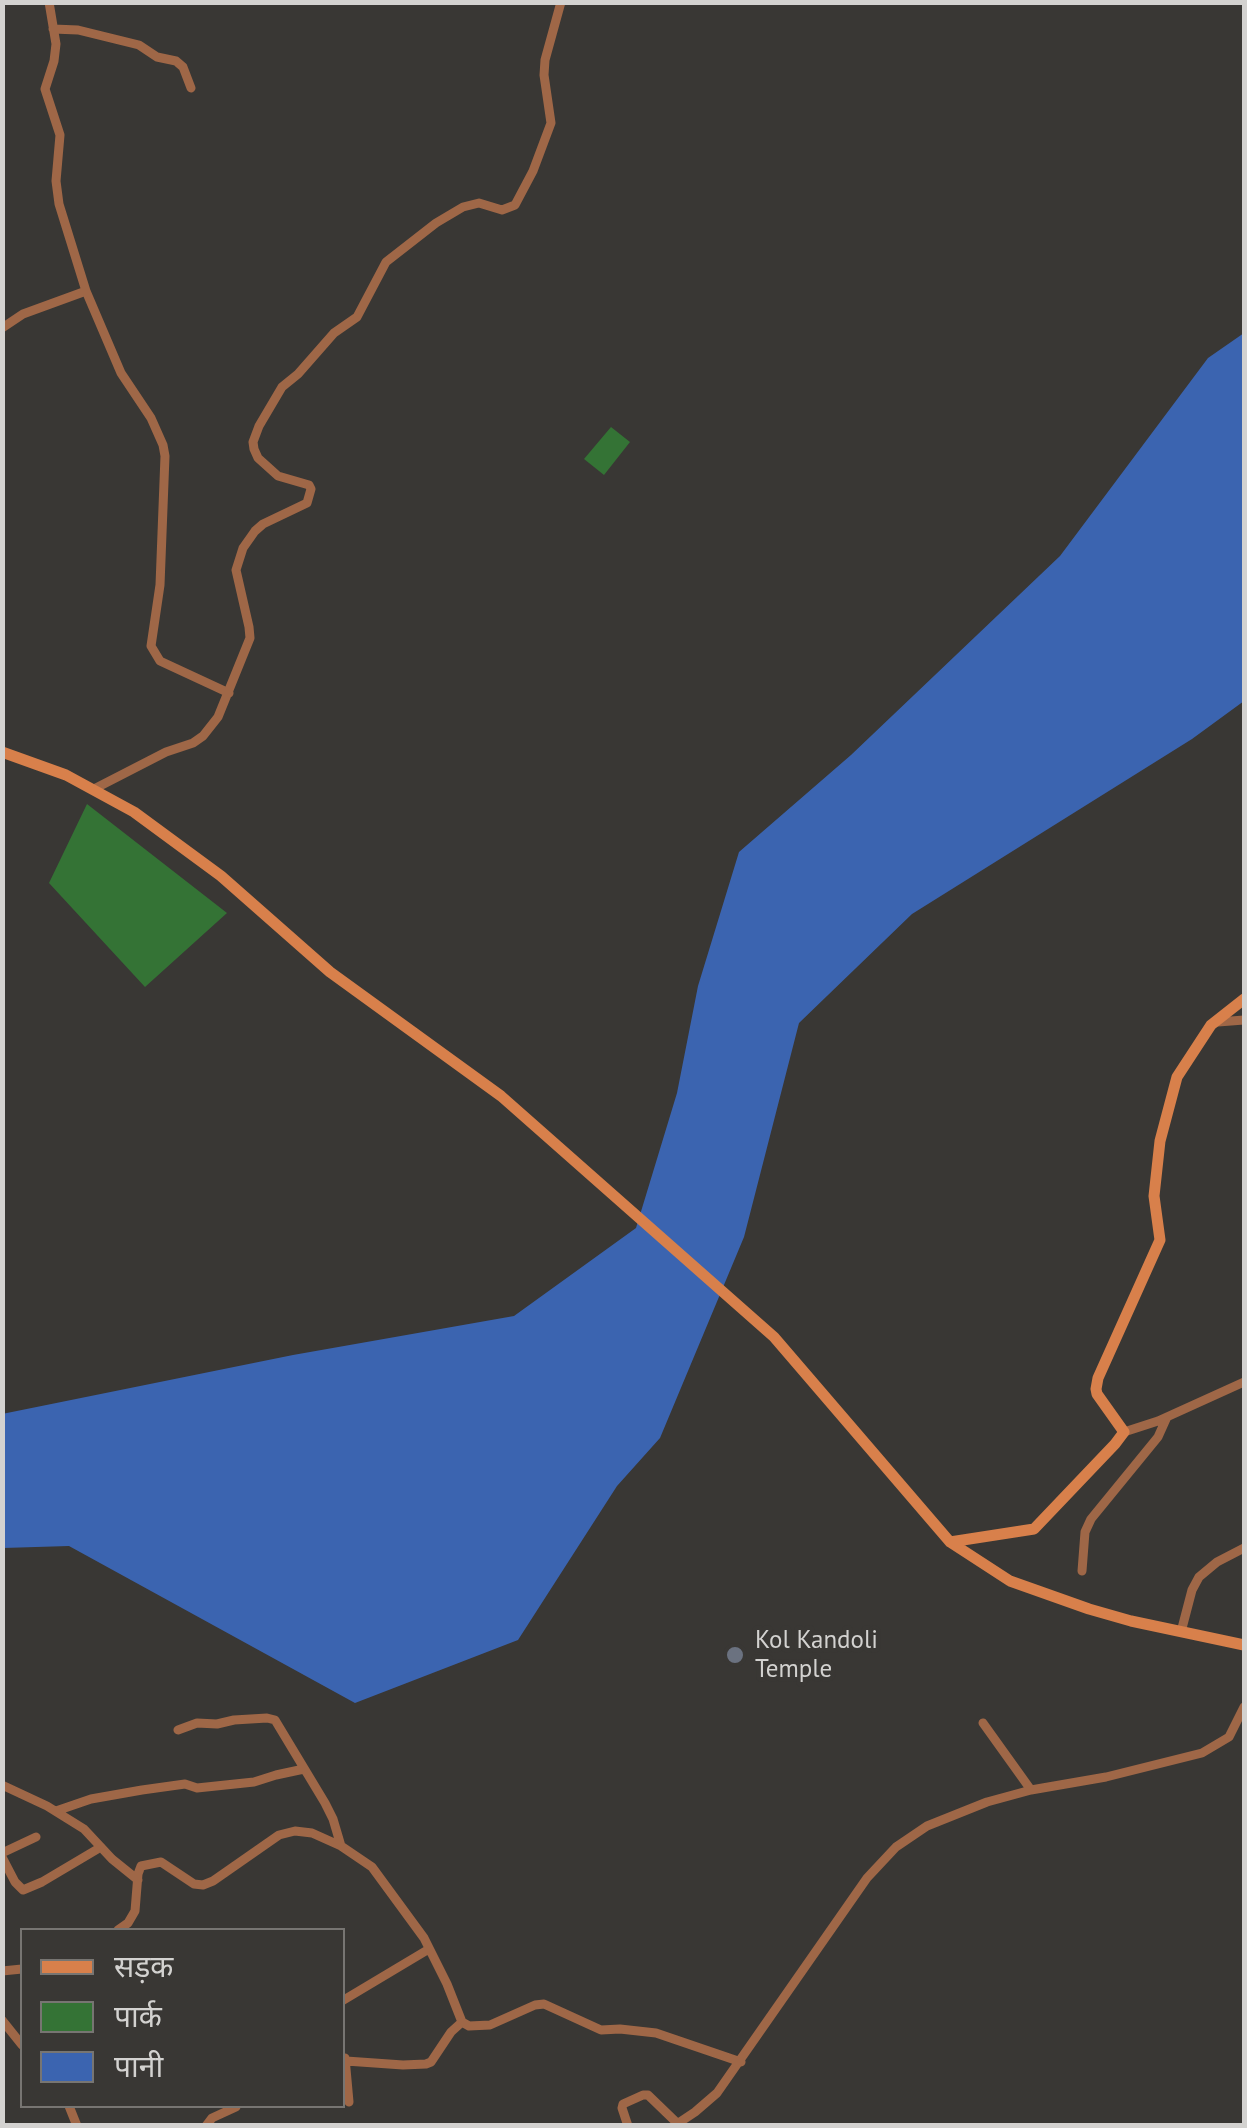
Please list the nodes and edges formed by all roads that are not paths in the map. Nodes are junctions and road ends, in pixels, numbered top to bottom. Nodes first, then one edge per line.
1 (50, 2) edge
2 (561, 2) edge
3 (53, 29) junction
4 (191, 88) dead end
5 (86, 291) junction
6 (2, 328) edge
7 (228, 693) junction
8 (2, 752) edge
9 (94, 789) junction
10 (1244, 1000) edge
11 (1244, 1020) edge
12 (1215, 1022) junction
13 (1244, 1382) edge
14 (1167, 1416) junction
15 (1124, 1432) junction
16 (950, 1542) junction
17 (1244, 1548) edge
18 (1082, 1571) dead end
19 (1181, 1632) junction
20 (1244, 1645) edge
21 (1244, 1707) edge
22 (983, 1722) dead end
23 (178, 1730) dead end
24 (304, 1769) junction
25 (2, 1785) edge
26 (1031, 1790) junction
27 (56, 1811) junction
28 (36, 1837) dead end
29 (341, 1846) junction
30 (100, 1847) junction
31 (2, 1855) edge
32 (138, 1880) junction
33 (121, 1928) edge
34 (430, 1949) junction
35 (345, 1999) edge
36 (2, 2020) edge
37 (462, 2022) junction
38 (20, 2042) edge
39 (345, 2059) edge
40 (740, 2062) junction
41 (345, 2068) edge
42 (349, 2102) dead end
43 (234, 2108) edge
44 (676, 2124) edge
45 (206, 2126) edge
46 (628, 2126) edge

1 - 3 street
2 - 7 street
3 - 4 street
3 - 5 street
5 - 6 street
5 - 7 street
7 - 9 street
8 - 9 main road
9 - 16 main road
10 - 12 main road
11 - 12 street
12 - 15 main road
13 - 14 street
14 - 15 street
14 - 18 street
15 - 16 main road
16 - 19 main road
17 - 19 street
19 - 20 main road
21 - 26 street
22 - 26 street
23 - 24 street
24 - 27 street
24 - 29 street
25 - 27 street
26 - 40 street
27 - 30 street
28 - 31 street
29 - 32 street
29 - 34 street
30 - 31 street
30 - 32 street
32 - 33 street
34 - 35 street
34 - 37 street
36 - 38 street
37 - 39 street
37 - 40 street
40 - 44 street
41 - 42 street
43 - 45 street
44 - 46 street

